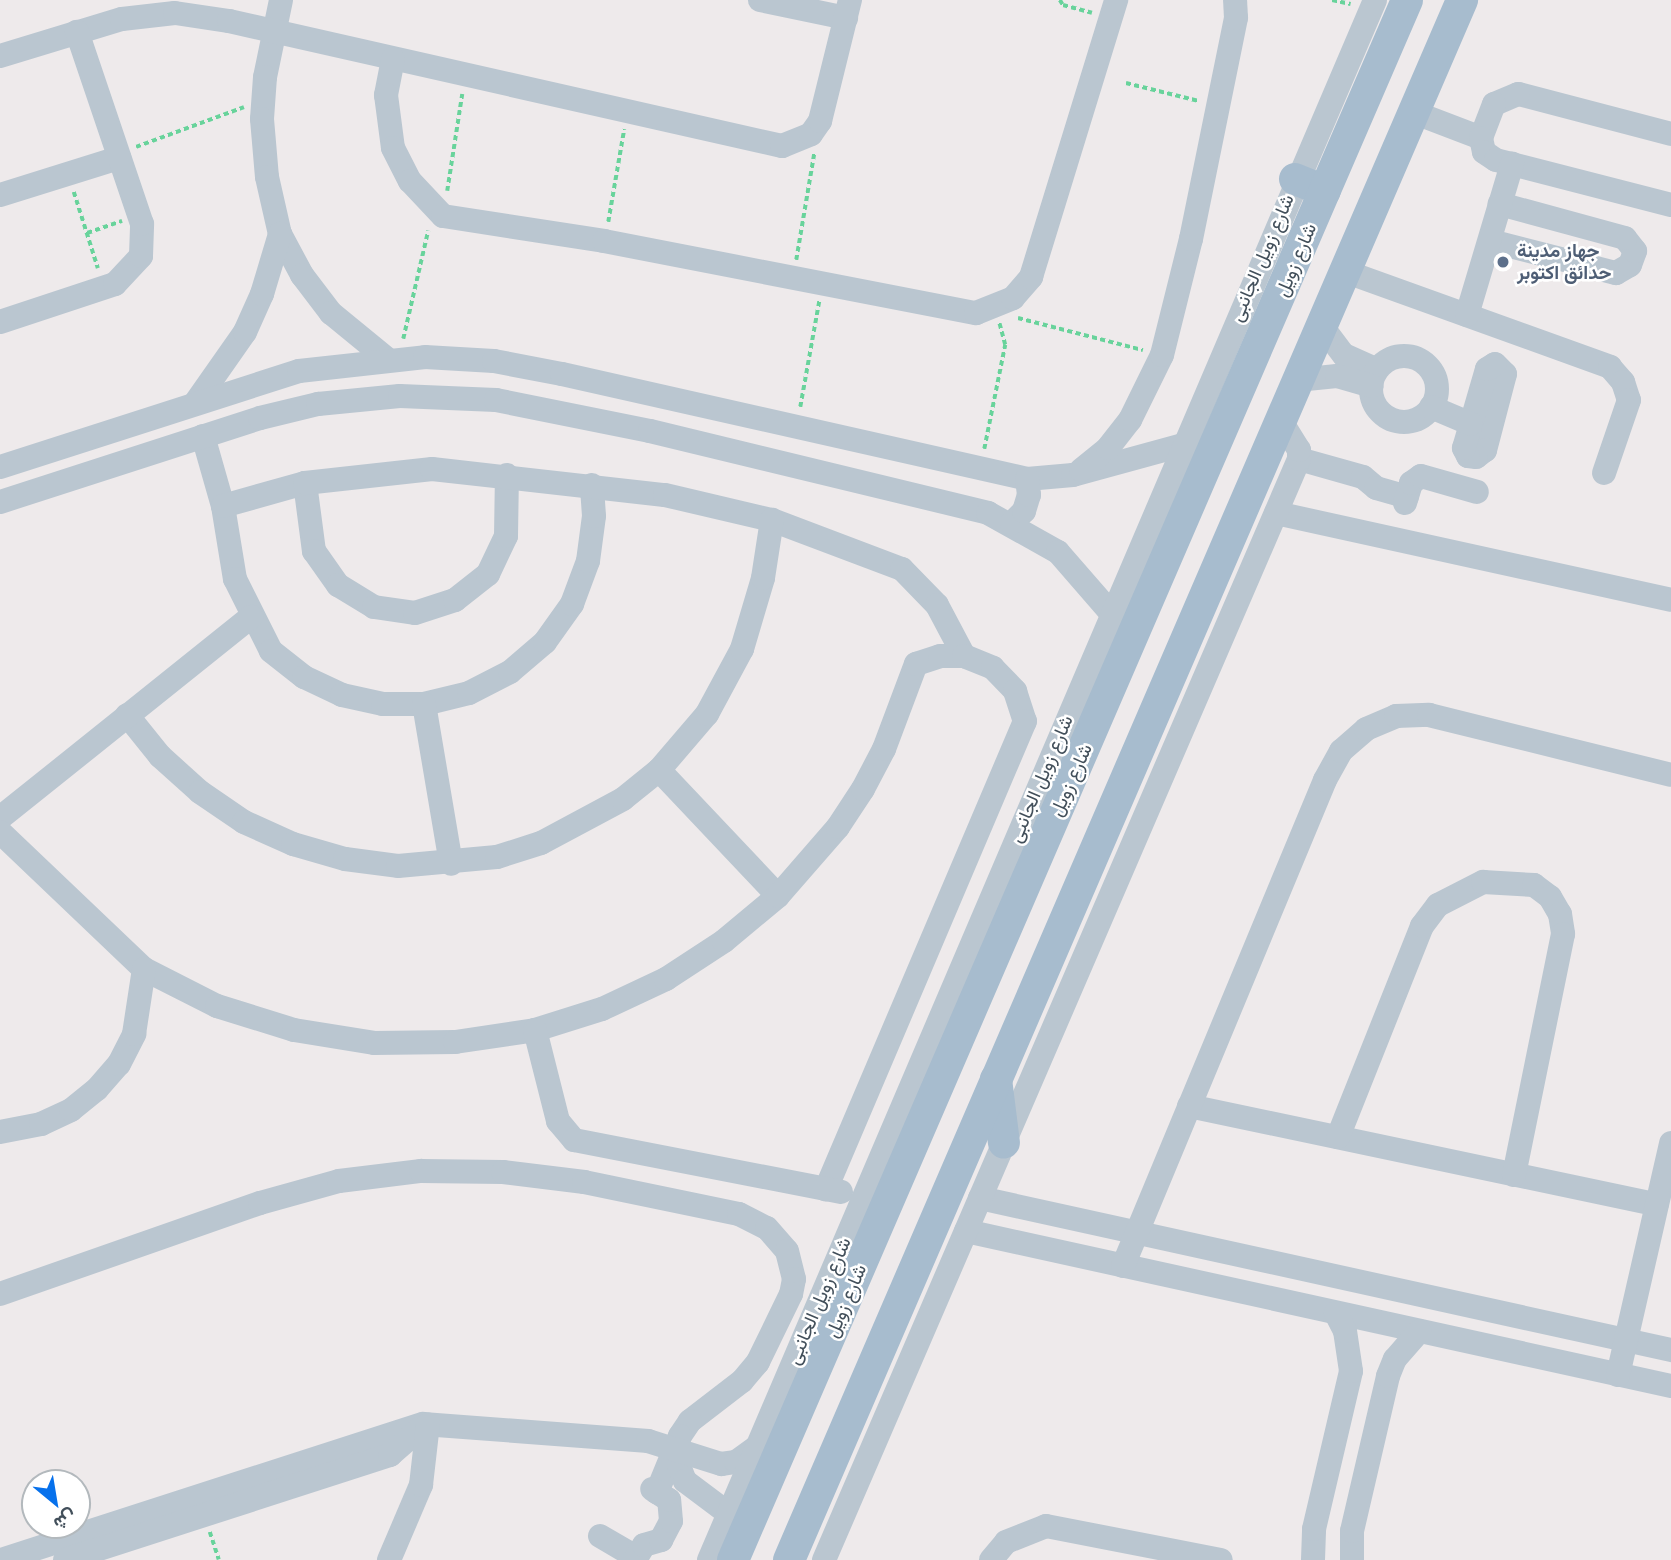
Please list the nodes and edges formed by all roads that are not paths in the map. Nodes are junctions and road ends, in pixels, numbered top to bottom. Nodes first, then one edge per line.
1 (281, 0) edge
2 (760, 0) edge
3 (1235, 0) edge
4 (1375, 0) edge
5 (1408, 0) edge
6 (1462, 0) edge
7 (848, 9) edge
8 (1114, 9) edge
9 (77, 32) junction
10 (274, 32) junction
11 (0, 56) edge
12 (393, 59) junction
13 (1413, 112) junction
14 (1671, 134) edge
15 (1481, 138) junction
16 (119, 156) junction
17 (1512, 164) junction
18 (1295, 179) junction
19 (1325, 191) junction
20 (0, 195) edge
21 (1500, 205) junction
22 (1671, 205) edge
23 (280, 234) junction
24 (1490, 241) junction
25 (1344, 271) junction
26 (1467, 315) junction
27 (0, 322) edge
28 (1321, 325) junction
29 (392, 358) junction
30 (1375, 378) junction
31 (1297, 380) junction
32 (196, 402) junction
33 (1431, 407) junction
34 (1280, 419) junction
35 (1471, 424) dead end
36 (1222, 434) junction
37 (204, 436) junction
38 (1186, 445) junction
39 (1299, 459) junction
40 (0, 467) edge
41 (1604, 473) dead end
42 (506, 475) junction
43 (1073, 475) junction
44 (1027, 479) junction
45 (305, 483) junction
46 (592, 485) junction
47 (1477, 492) dead end
48 (0, 502) edge
49 (223, 506) junction
50 (1276, 513) junction
51 (772, 520) junction
52 (1012, 523) junction
53 (1671, 600) edge
54 (1111, 613) junction
55 (251, 617) junction
56 (964, 656) junction
57 (424, 704) junction
58 (127, 715) junction
59 (659, 770) junction
60 (1671, 775) edge
61 (0, 818) edge
62 (0, 832) edge
63 (451, 864) junction
64 (778, 896) junction
65 (1020, 897) junction
66 (1068, 909) junction
67 (995, 958) junction
68 (144, 969) junction
69 (1042, 972) junction
70 (535, 1030) junction
71 (946, 1038) junction
72 (996, 1079) junction
73 (1189, 1106) junction
74 (0, 1132) edge
75 (1338, 1138) junction
76 (1004, 1143) junction
77 (1671, 1143) edge
78 (1514, 1175) junction
79 (826, 1189) junction
80 (863, 1196) junction
81 (980, 1198) junction
82 (1657, 1205) junction
83 (966, 1231) junction
84 (1137, 1232) junction
85 (1123, 1266) junction
86 (0, 1294) edge
87 (1336, 1312) junction
88 (1419, 1331) junction
89 (1626, 1340) junction
90 (1671, 1350) edge
91 (1618, 1375) junction
92 (1671, 1386) edge
93 (426, 1424) junction
94 (760, 1445) junction
95 (673, 1450) junction
96 (729, 1514) junction
97 (600, 1536) dead end
98 (1149, 1553) edge
99 (635, 1558) edge
100 (1, 1560) edge
101 (65, 1560) edge
102 (389, 1560) edge
103 (709, 1560) edge
104 (733, 1560) edge
105 (789, 1560) edge
106 (824, 1560) edge
107 (991, 1560) edge
108 (1221, 1560) edge
109 (1314, 1560) edge
110 (1352, 1560) edge

1 - 10 street
2 - 7 street
3 - 43 street
4 - 18 street, شارع زويل الجانبى
5 - 19 main road, شارع زويل
6 - 13 main road
7 - 12 street
8 - 12 street
9 - 10 street
9 - 11 street
9 - 16 street
10 - 12 street
10 - 23 street
13 - 15 street
13 - 25 main road
14 - 15 street
15 - 17 street
16 - 20 street
16 - 27 street
17 - 21 street
17 - 22 street
18 - 19 main road
18 - 38 street, شارع زويل الجانبى
19 - 36 main road, شارع زويل
21 - 24 street
21 - 24 street
23 - 29 street
23 - 32 street
24 - 26 street
25 - 26 street
25 - 28 main road
26 - 41 street
28 - 30 street
28 - 31 main road
29 - 32 street
29 - 44 street
30 - 31 street
30 - 33 street
30 - 33 street
31 - 34 main road
32 - 40 street
33 - 35 street
34 - 39 street
34 - 66 main road
36 - 38 street
36 - 65 main road, شارع زويل
37 - 48 street
37 - 49 street
37 - 52 street
38 - 43 street
38 - 54 street, شارع زويل الجانبى
39 - 47 street
39 - 50 street
42 - 45 street
42 - 45 street
42 - 46 street
43 - 44 street
44 - 52 street
45 - 49 street
46 - 51 street
46 - 57 street
49 - 55 street
50 - 53 street
50 - 76 street
51 - 56 street
51 - 59 street
52 - 54 street
54 - 71 street, شارع زويل الجانبى
55 - 57 street
55 - 58 street
56 - 64 street
56 - 79 street
57 - 63 street
58 - 61 street
58 - 63 street
59 - 63 street
59 - 64 street
60 - 73 street
62 - 68 street
64 - 70 street
65 - 66 main road
65 - 67 main road, شارع زويل
66 - 69 main road
67 - 69 main road
67 - 71 main road, شارع زويل
68 - 70 street
68 - 74 street
69 - 72 main road
70 - 79 street
71 - 80 street, شارع زويل الجانبى
71 - 104 main road, شارع زويل
72 - 76 main road
72 - 105 main road
73 - 75 street
73 - 84 street
75 - 78 street
75 - 78 street
76 - 81 street
77 - 82 street
78 - 82 street
79 - 80 street
80 - 94 street, شارع زويل الجانبى
81 - 83 street
81 - 84 street
82 - 89 street
83 - 85 street
83 - 106 street
84 - 85 street
84 - 89 street
85 - 87 street
86 - 95 street
87 - 88 street
87 - 109 street
88 - 91 street
88 - 110 street
89 - 90 street
89 - 91 street
91 - 92 street
93 - 95 street
93 - 100 street
93 - 101 street
93 - 102 street
94 - 95 street
94 - 96 street, شارع زويل الجانبى
95 - 96 street
95 - 99 street
96 - 103 street, شارع زويل الجانبى
97 - 99 street
98 - 107 street
98 - 108 street

